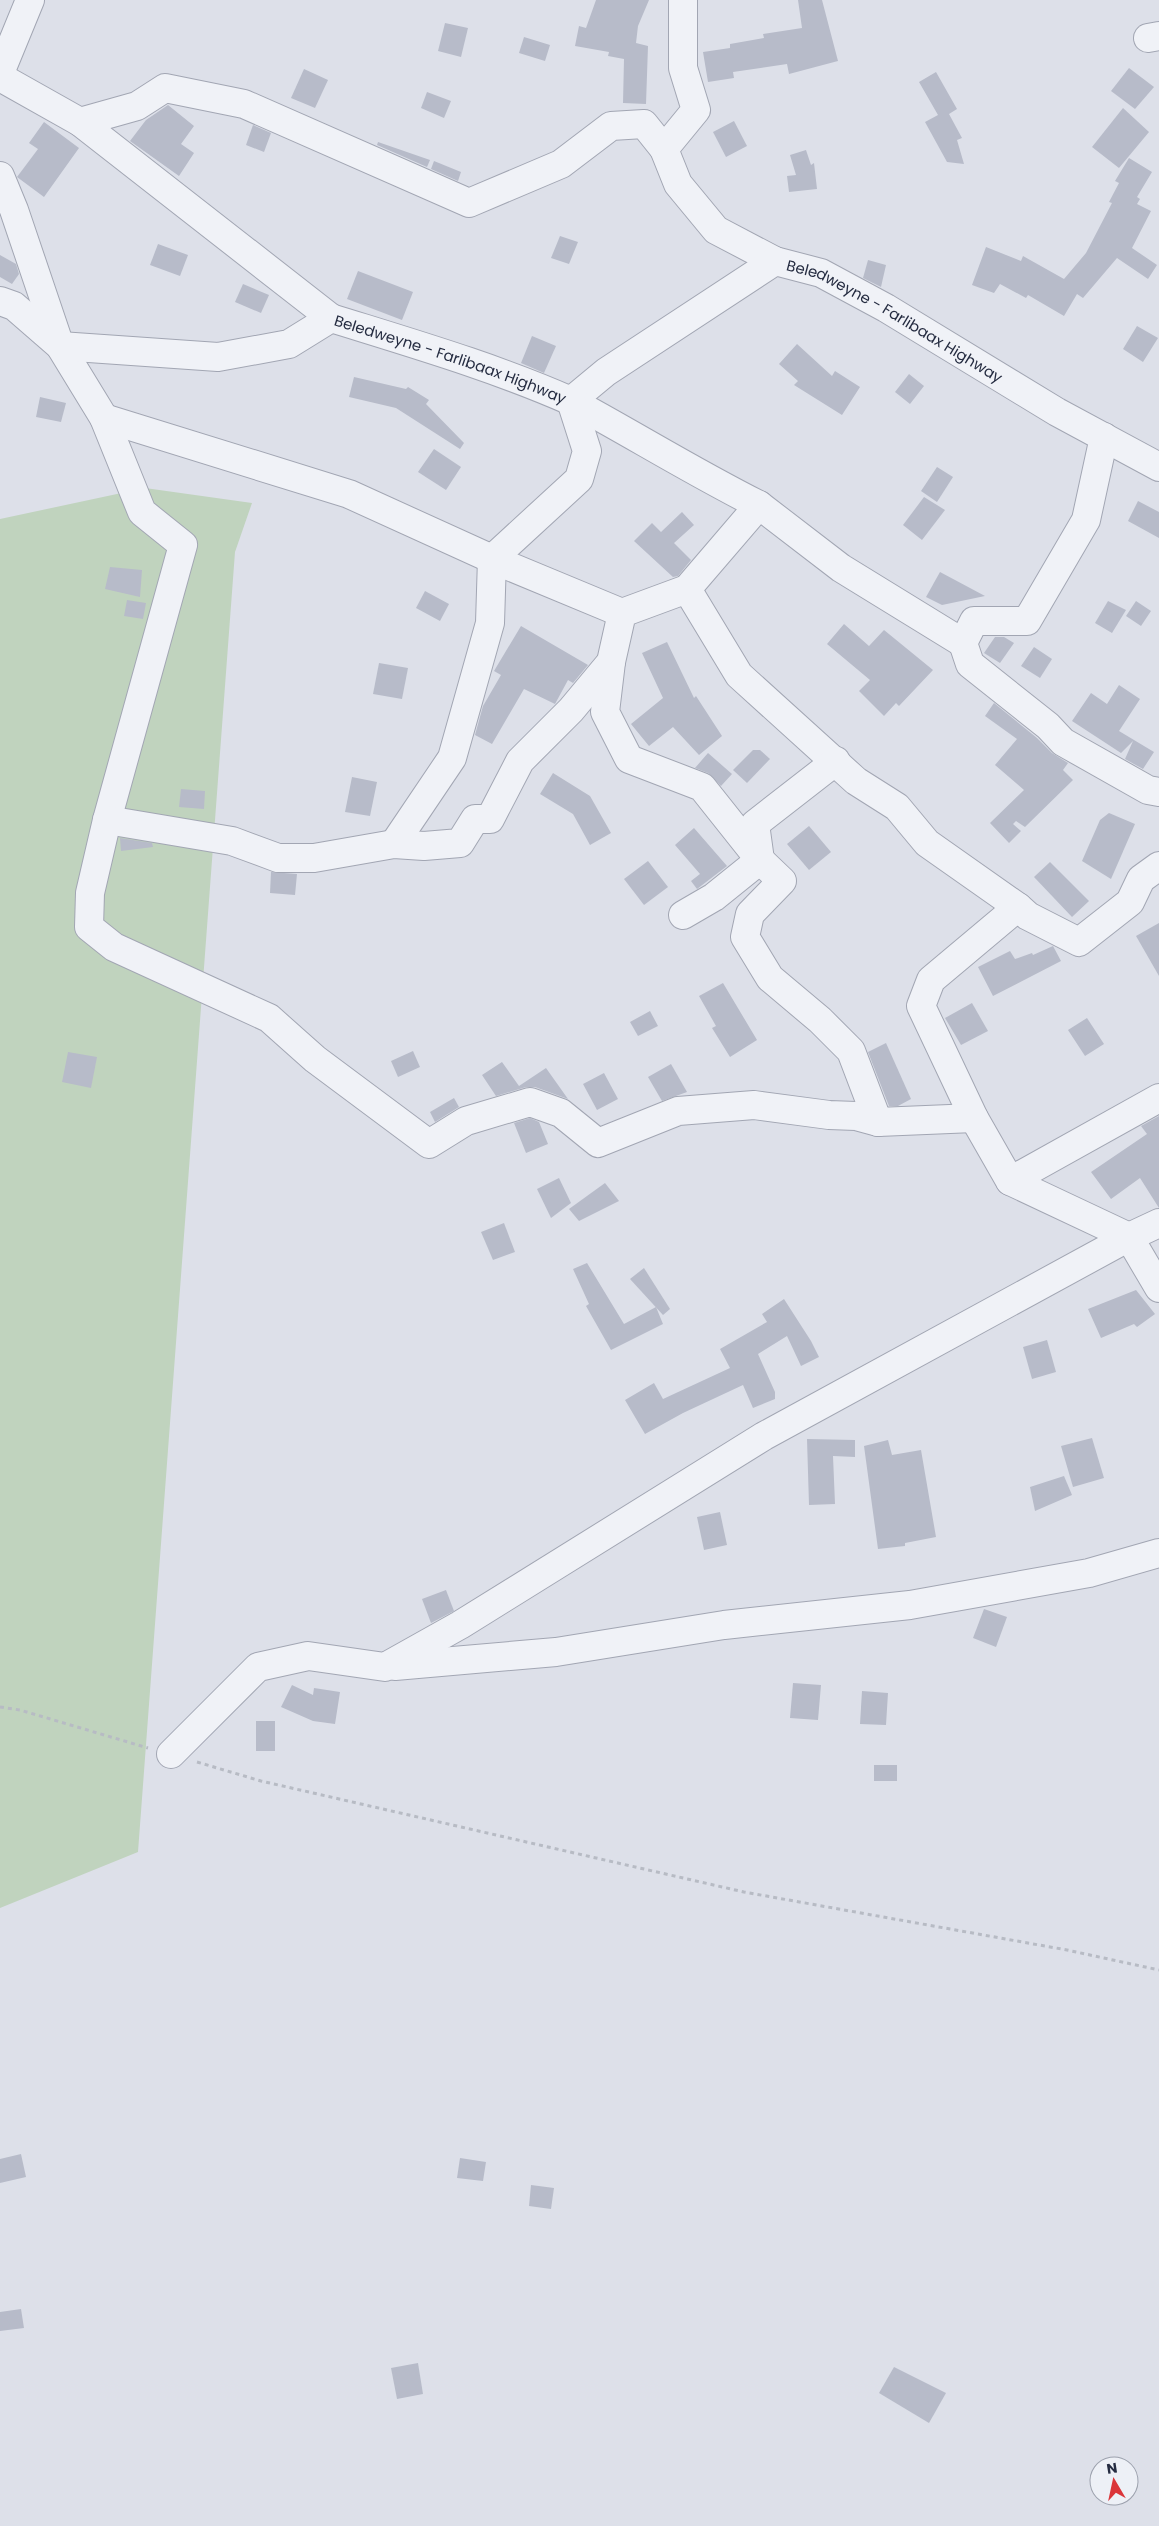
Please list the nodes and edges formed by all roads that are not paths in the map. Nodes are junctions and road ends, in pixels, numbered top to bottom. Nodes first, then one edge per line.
1 (30, 0) edge
2 (683, 0) edge
3 (0, 73) edge
4 (0, 77) edge
5 (80, 122) junction
6 (664, 149) junction
7 (0, 176) edge
8 (776, 261) junction
9 (0, 302) edge
10 (331, 318) junction
11 (60, 346) junction
12 (570, 401) junction
13 (104, 418) junction
14 (1104, 437) junction
15 (1159, 467) edge
16 (759, 505) junction
17 (492, 559) junction
18 (687, 589) junction
19 (622, 613) junction
20 (963, 643) junction
21 (611, 662) junction
22 (836, 761) junction
23 (1159, 792) edge
24 (107, 820) junction
25 (394, 844) junction
26 (760, 860) junction
27 (1159, 866) edge
28 (1018, 907) junction
29 (684, 915) dead end
30 (1159, 1098) edge
31 (974, 1118) junction
32 (878, 1122) junction
33 (1010, 1181) junction
34 (1159, 1223) edge
35 (1129, 1237) junction
36 (1159, 1288) edge
37 (1159, 1553) edge
38 (384, 1667) junction
39 (171, 1754) road end

1 - 3 street
2 - 6 street
4 - 5 street
5 - 6 street
5 - 10 street
6 - 8 street
7 - 11 street
8 - 12 street, Beledweyne - Farlibaax Highway
8 - 14 street, Beledweyne - Farlibaax Highway
9 - 11 street
10 - 11 street, Beledweyne - Farlibaax Highway
10 - 12 street, Beledweyne - Farlibaax Highway
11 - 13 street
12 - 16 street
12 - 17 street
13 - 17 street
13 - 24 street
14 - 15 street, Beledweyne - Farlibaax Highway
14 - 20 street
16 - 18 street
16 - 20 street
17 - 19 street
17 - 25 street
18 - 19 street
18 - 22 street
19 - 21 street
20 - 23 street
21 - 25 street
21 - 26 street
22 - 26 street
22 - 28 street
24 - 25 street
24 - 32 street
26 - 29 street
26 - 32 street
27 - 28 street
28 - 31 street
30 - 33 street
31 - 32 street
31 - 33 street
33 - 35 street
34 - 35 street
35 - 36 street
35 - 38 street
37 - 38 street
38 - 39 street

